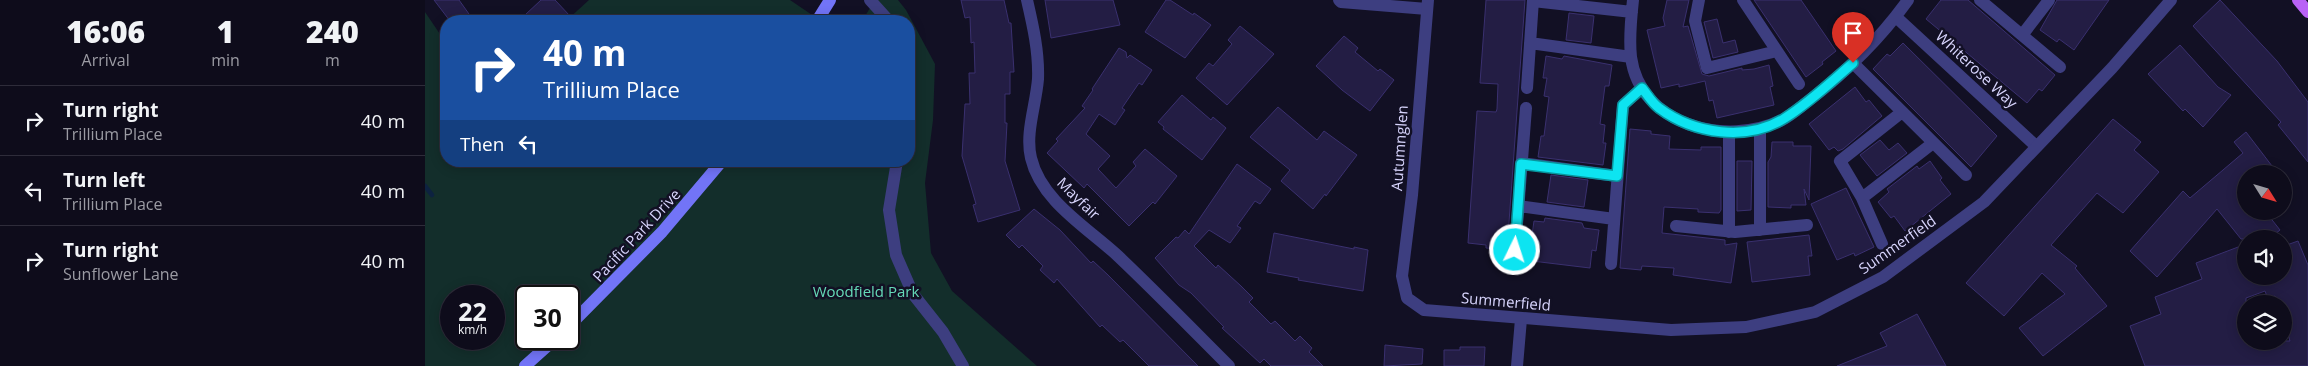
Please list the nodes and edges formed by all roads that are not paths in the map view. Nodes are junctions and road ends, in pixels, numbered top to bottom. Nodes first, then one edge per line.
1 (830, 0) edge
2 (870, 0) edge
3 (1027, 0) edge
4 (1339, 0) edge
5 (1533, 0) edge
6 (1699, 0) edge
7 (1743, 0) edge
8 (1908, 0) edge
9 (2049, 0) edge
10 (2171, 0) edge
11 (2298, 0) edge
12 (1988, 2) edge
13 (1428, 5) edge
14 (1633, 6) edge
15 (2308, 12) edge
16 (821, 15) edge
17 (884, 15) edge
18 (1896, 16) junction
19 (2023, 34) junction
20 (1530, 43) junction
21 (1777, 51) junction
22 (1631, 57) junction
23 (1853, 63) junction
24 (2060, 67) dead end
25 (1799, 84) dead end
26 (1527, 88) dead end
27 (1642, 88) junction
28 (1526, 108) dead end
29 (1902, 112) junction
30 (1760, 130) junction
31 (1729, 133) junction
32 (1933, 143) junction
33 (2036, 146) junction
34 (1521, 164) junction
35 (717, 167) edge
36 (896, 167) edge
37 (1966, 175) dead end
38 (1617, 176) junction
39 (1862, 198) junction
40 (1518, 206) junction
41 (1614, 219) junction
42 (1807, 225) dead end
43 (1676, 226) dead end
44 (1760, 230) junction
45 (1729, 232) junction
46 (1882, 244) dead end
47 (1515, 250) dead end
48 (1611, 264) dead end
49 (1407, 298) joint
50 (580, 315) edge
51 (1521, 319) junction
52 (543, 350) edge
53 (525, 366) edge
54 (963, 366) edge
55 (1229, 366) edge
56 (1517, 366) edge

1 - 16 main road
2 - 17 street
3 - 55 street, Mayfair
4 - 13 street
5 - 14 street
5 - 20 street
6 - 21 street
7 - 21 street
8 - 18 street
9 - 19 street
10 - 33 street, Summerfield
11 - 15 main road
12 - 19 street
13 - 49 street, Autumnglen
14 - 22 street
18 - 23 street
18 - 33 street, Whiterose Way
19 - 24 street
20 - 22 street
20 - 26 street
21 - 25 street
22 - 27 street
23 - 29 street
23 - 30 street
27 - 31 street
27 - 38 street
28 - 34 street
29 - 32 street
29 - 39 street
30 - 31 street
30 - 44 street
31 - 45 street
32 - 37 street
32 - 39 street
33 - 51 street, Summerfield
34 - 38 street
34 - 40 street
35 - 50 main road, Pacific Park Drive
36 - 54 street
38 - 41 street
39 - 46 street
40 - 41 street
40 - 47 street
41 - 48 street
42 - 44 street
43 - 45 street
44 - 45 street
49 - 51 street, Summerfield
51 - 56 street
52 - 53 main road

